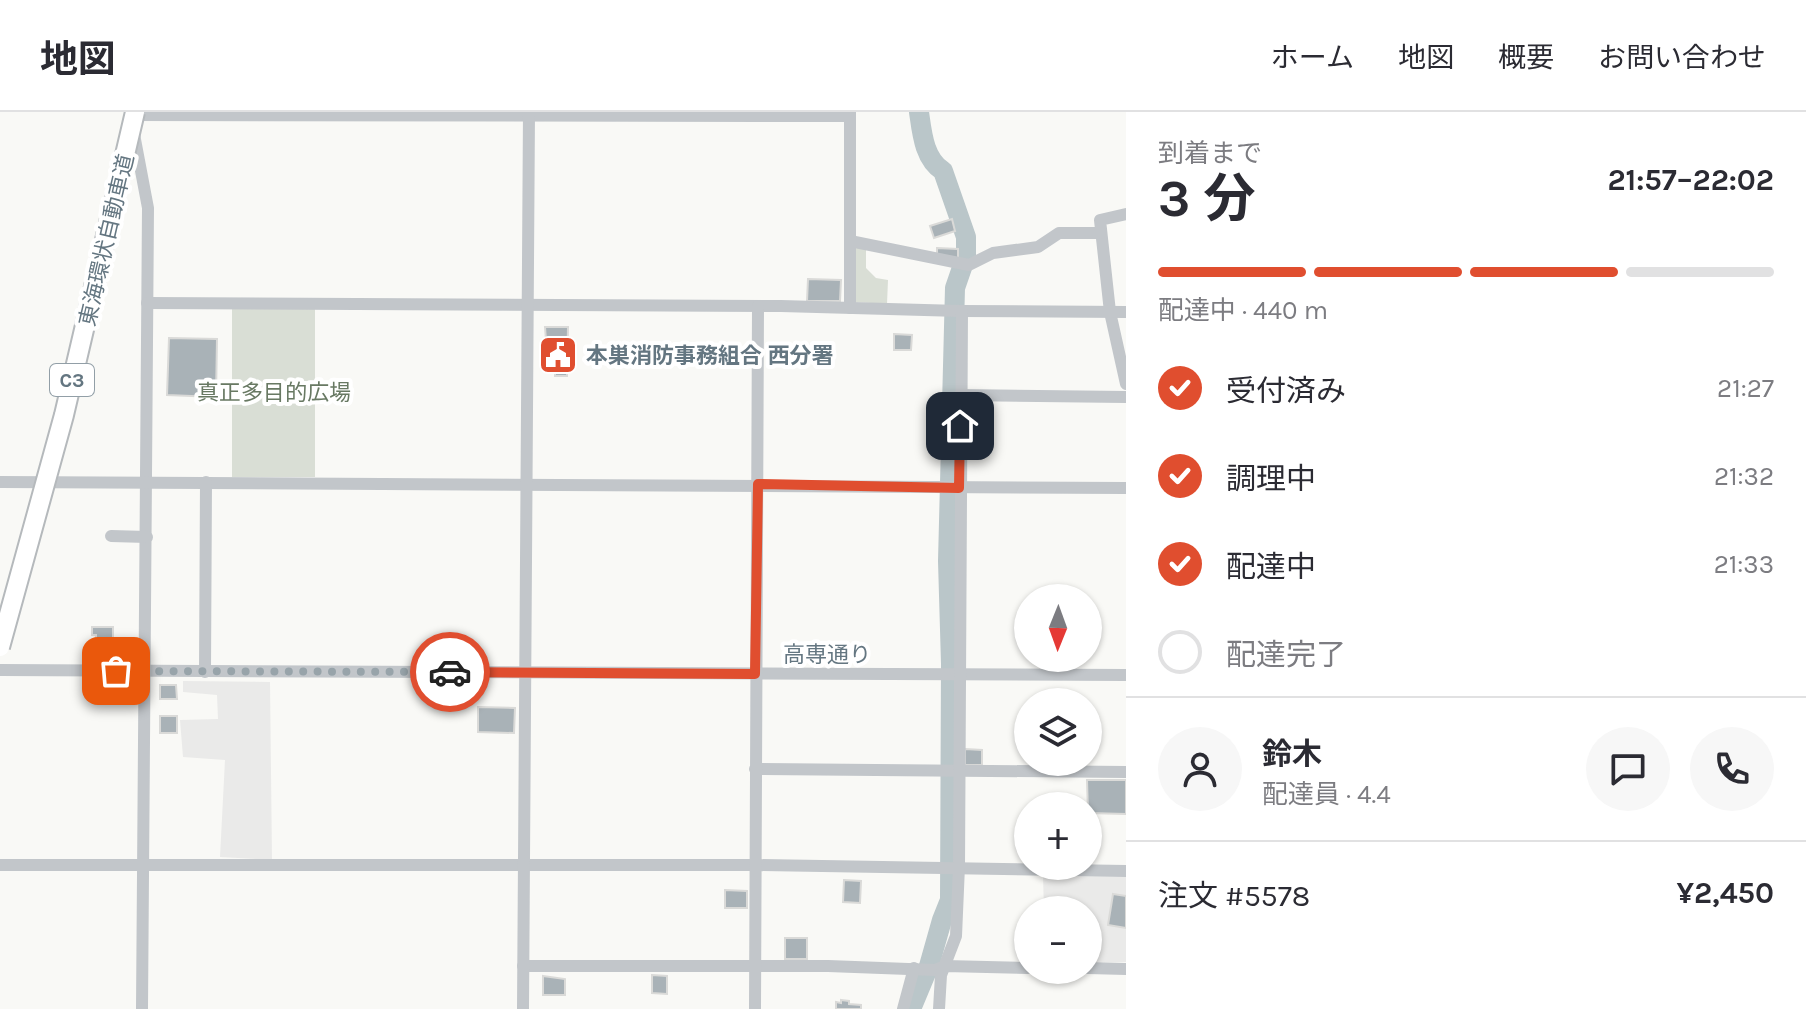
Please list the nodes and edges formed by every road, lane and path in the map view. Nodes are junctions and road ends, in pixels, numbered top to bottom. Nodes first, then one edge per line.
1 (132, 113) edge
2 (529, 114) edge
3 (850, 114) edge
4 (1126, 214) edge
5 (1100, 233) junction
6 (850, 241) junction
7 (147, 303) junction
8 (527, 304) junction
9 (758, 306) junction
10 (850, 308) junction
11 (957, 311) junction
12 (1110, 312) junction
13 (1126, 312) edge
14 (1126, 384) edge
15 (960, 395) junction
16 (1126, 397) edge
17 (0, 482) edge
18 (147, 482) junction
19 (206, 482) junction
20 (525, 483) junction
21 (758, 484) junction
22 (959, 488) junction
23 (1126, 488) edge
24 (111, 536) dead end
25 (147, 537) junction
26 (0, 647) edge
27 (0, 670) edge
28 (145, 671) junction
29 (205, 672) junction
30 (524, 672) junction
31 (755, 674) junction
32 (959, 674) junction
33 (1126, 675) edge
34 (755, 769) junction
35 (960, 771) junction
36 (1126, 772) edge
37 (524, 864) junction
38 (0, 865) edge
39 (143, 865) junction
40 (755, 865) junction
41 (959, 866) junction
42 (1126, 871) edge
43 (523, 966) junction
44 (945, 966) junction
45 (754, 967) junction
46 (914, 968) junction
47 (1014, 968) edge
48 (1102, 968) edge
49 (1126, 969) edge
50 (142, 1009) edge
51 (523, 1009) edge
52 (755, 1009) edge
53 (903, 1009) edge
54 (939, 1009) edge

1 - 2 street
1 - 7 street
1 - 26 highway, 東海環状自動車道 / C3, bridge
2 - 3 street
2 - 8 street
3 - 6 street
4 - 5 street
5 - 6 street
5 - 12 street
6 - 10 street
7 - 8 street
7 - 18 street
8 - 9 street
8 - 20 street
9 - 10 street
9 - 21 street
10 - 11 street
11 - 12 street
11 - 15 street
12 - 13 street
12 - 14 street
15 - 16 street
15 - 22 street
17 - 18 street
18 - 19 street
18 - 25 street
19 - 20 street
19 - 29 street
20 - 21 street
20 - 30 street
21 - 22 street
21 - 31 street
22 - 23 street
22 - 32 street
24 - 25 street
25 - 28 street
27 - 28 street, 高専通り
28 - 29 street, 高専通り
28 - 39 street
29 - 30 street, 高専通り
30 - 31 street, 高専通り
30 - 37 street
31 - 32 street, 高専通り
31 - 34 street
32 - 33 street, 高専通り
32 - 35 street
34 - 35 street
34 - 40 street
35 - 36 street
35 - 41 street
37 - 39 street
37 - 40 street
37 - 43 street
38 - 39 street
39 - 50 street
40 - 41 street
40 - 45 street
41 - 42 street
41 - 44 street
43 - 45 street
43 - 51 street
44 - 46 street
44 - 47 street
44 - 54 street
45 - 46 street
45 - 52 street
46 - 53 street
48 - 49 street

